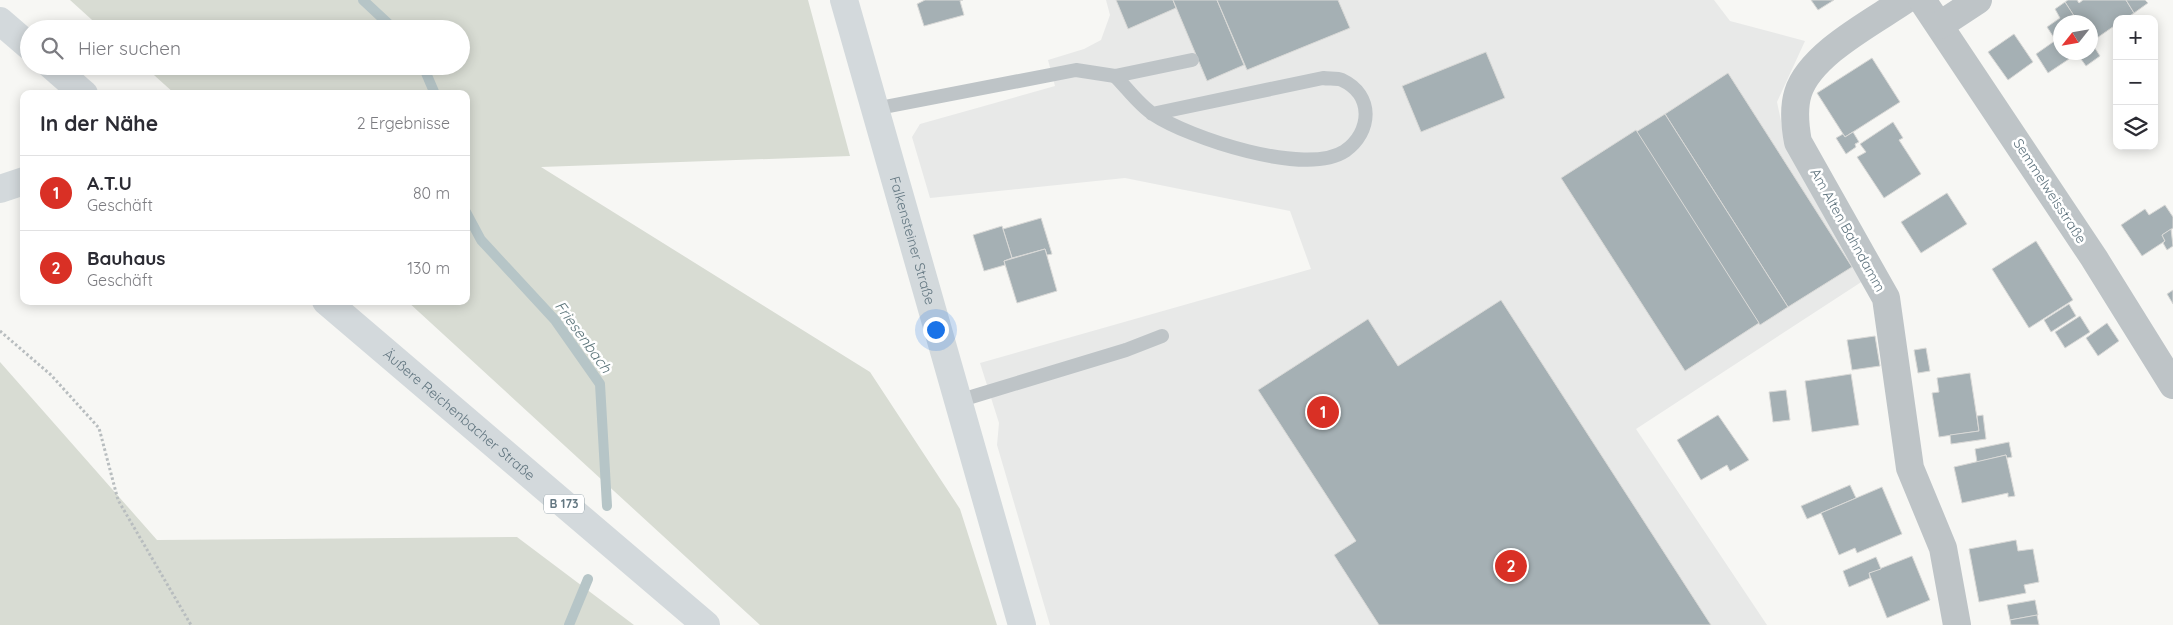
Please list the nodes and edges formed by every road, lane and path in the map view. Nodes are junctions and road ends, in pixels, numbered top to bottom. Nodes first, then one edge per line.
1 (844, 0) edge
2 (1905, 0) edge
3 (1922, 0) edge
4 (1978, 0) edge
5 (0, 21) edge
6 (1940, 25) junction
7 (20, 38) edge
8 (1192, 60) dead end
9 (62, 75) edge
10 (1115, 76) junction
11 (79, 90) edge
12 (874, 109) junction
13 (1152, 114) junction
14 (20, 182) edge
15 (0, 189) edge
16 (331, 305) edge
17 (0, 331) edge
18 (1162, 336) dead end
19 (2173, 385) edge
20 (958, 401) junction
21 (191, 625) edge
22 (706, 625) edge
23 (1022, 625) edge
24 (1957, 625) edge

1 - 12 main road, Falkensteiner Straße
2 - 24 street, Am Alten Bahndamm
3 - 6 street, Semmelweisstraße
4 - 6 street
5 - 7 main road
6 - 19 street, Semmelweisstraße
8 - 10 lane
9 - 11 main road
10 - 12 lane
10 - 13 lane
12 - 20 main road, Falkensteiner Straße
13 - 13 lane
14 - 15 main road
16 - 22 main road, Äußere Reichenbacher Straße / B 173
17 - 21 path
18 - 20 lane
20 - 23 main road, Falkensteiner Straße

